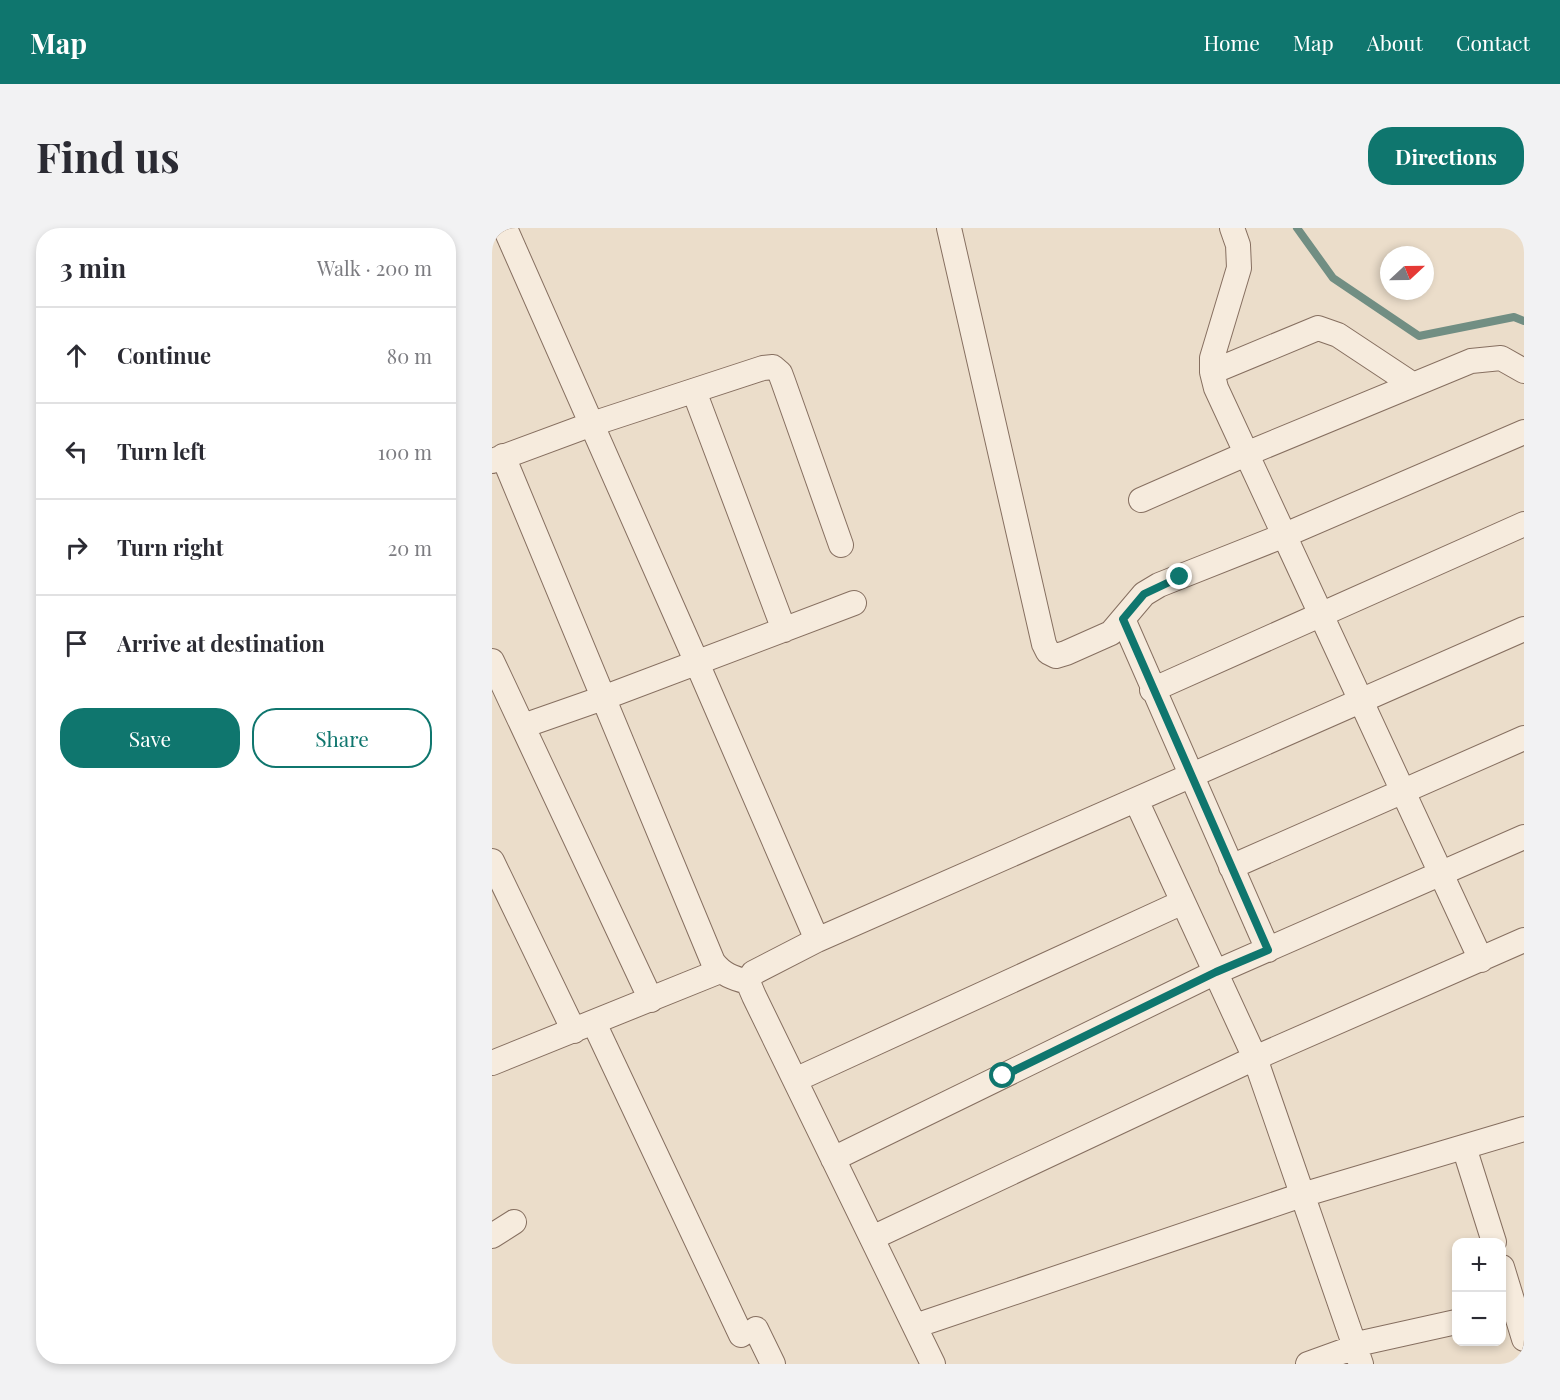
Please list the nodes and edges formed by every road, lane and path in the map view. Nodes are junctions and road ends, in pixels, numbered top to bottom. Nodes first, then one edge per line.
1 (504, 228) edge
2 (949, 228) edge
3 (1232, 228) edge
4 (1524, 371) edge
5 (1212, 372) junction
6 (1412, 384) junction
7 (694, 391) junction
8 (592, 424) junction
9 (1524, 432) edge
10 (1246, 454) junction
11 (497, 459) edge
12 (1141, 500) dead end
13 (1524, 524) edge
14 (1285, 535) junction
15 (842, 545) dead end
16 (854, 603) dead end
17 (1322, 615) junction
18 (1123, 619) junction
19 (1524, 629) edge
20 (784, 630) junction
21 (492, 661) edge
22 (697, 663) junction
23 (1152, 690) junction
24 (603, 698) junction
25 (1362, 700) junction
26 (523, 726) junction
27 (1524, 738) edge
28 (1190, 776) junction
29 (1403, 791) junction
30 (1136, 800) junction
31 (1524, 837) edge
32 (492, 861) edge
33 (1231, 867) junction
34 (1442, 874) junction
35 (1183, 903) junction
36 (817, 940) junction
37 (1524, 940) edge
38 (1268, 950) junction
39 (1481, 960) junction
40 (720, 971) junction
41 (1216, 972) junction
42 (748, 982) junction
43 (651, 1000) junction
44 (584, 1027) junction
45 (1255, 1058) junction
46 (492, 1063) edge
47 (795, 1080) junction
48 (1524, 1129) edge
49 (1464, 1147) junction
50 (833, 1159) junction
51 (1302, 1195) junction
52 (514, 1222) dead end
53 (492, 1236) edge
54 (872, 1238) junction
55 (1493, 1238) edge
56 (1507, 1303) edge
57 (1452, 1323) edge
58 (915, 1326) junction
59 (1524, 1339) edge
60 (1358, 1356) edge
61 (773, 1364) edge
62 (933, 1364) edge
63 (1308, 1364) edge

1 - 8 street
2 - 18 street
3 - 5 street
4 - 6 street
5 - 6 street
5 - 10 street
6 - 10 street
7 - 8 street
7 - 15 street
7 - 20 street
8 - 11 street
8 - 22 street
9 - 14 street
10 - 12 street
10 - 14 street
11 - 24 street
13 - 17 street
14 - 17 street
14 - 18 street
16 - 20 street
17 - 23 street
17 - 25 street
18 - 23 street
19 - 25 street
20 - 22 street
21 - 26 street
22 - 24 street
22 - 36 street
23 - 28 street
24 - 26 street
24 - 40 street
25 - 28 street
25 - 29 street
26 - 43 street
27 - 29 street
28 - 30 street
28 - 33 street
29 - 33 street
29 - 34 street
30 - 35 street
30 - 36 street
31 - 34 street
32 - 44 street
33 - 38 street
34 - 38 street
34 - 39 street
35 - 41 street
35 - 47 street
36 - 42 street
37 - 39 street
38 - 41 street
39 - 45 street
40 - 42 street
40 - 43 street
41 - 45 street
41 - 50 street
42 - 47 street
43 - 44 street
44 - 46 street
44 - 61 street
45 - 51 street
45 - 54 street
47 - 50 street
48 - 49 street
49 - 51 street
49 - 55 street
50 - 54 street
51 - 58 street
51 - 60 street
52 - 53 street
54 - 58 street
56 - 59 street
57 - 60 street
58 - 62 street
60 - 63 street

